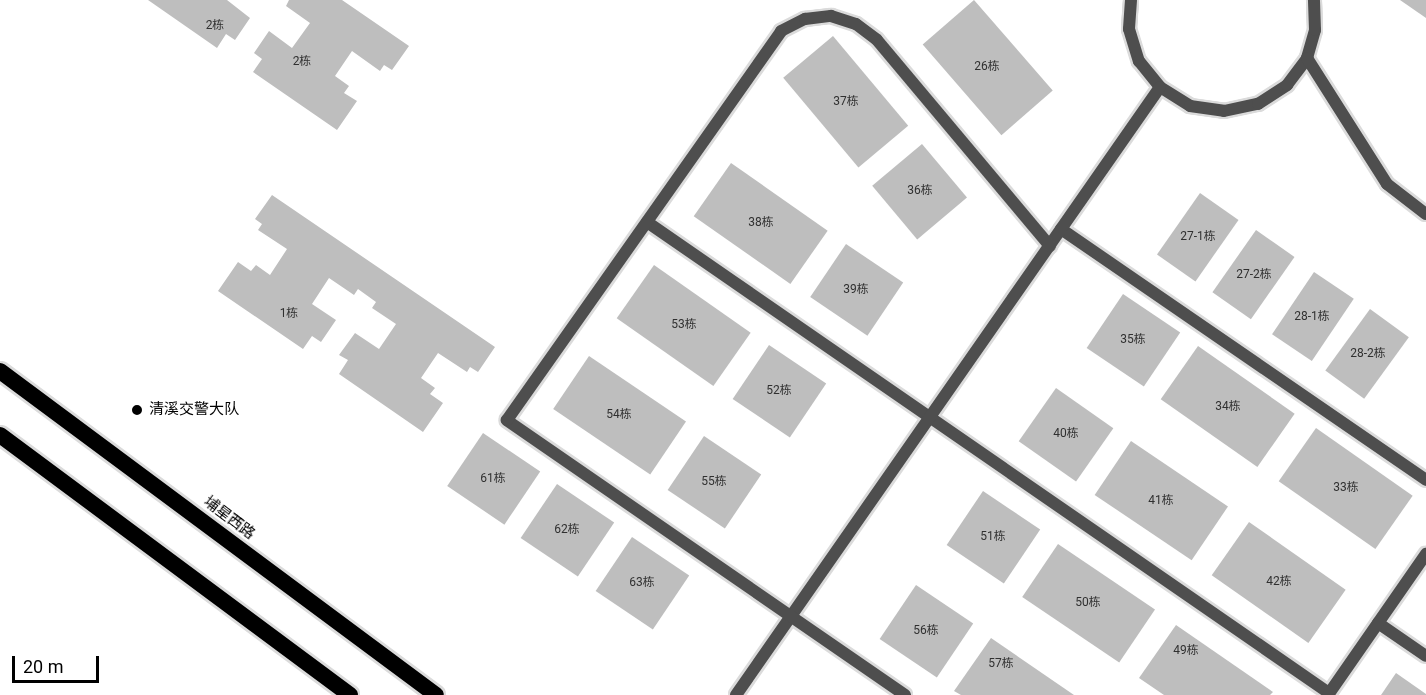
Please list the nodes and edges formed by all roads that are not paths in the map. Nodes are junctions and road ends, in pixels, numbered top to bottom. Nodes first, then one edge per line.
1 (1131, 0) edge
2 (1314, 0) edge
3 (1307, 58) junction
4 (1160, 87) junction
5 (1426, 214) edge
6 (647, 222) junction
7 (1061, 229) junction
8 (1050, 246) junction
9 (0, 371) edge
10 (0, 435) edge
11 (1426, 480) edge
12 (1426, 554) edge
13 (791, 617) junction
14 (1378, 623) junction
15 (1426, 656) edge
16 (1329, 694) edge
17 (350, 695) edge
18 (436, 695) edge
19 (736, 695) edge
20 (905, 695) edge

1 - 4 lane
2 - 3 lane
3 - 4 lane
3 - 5 lane
4 - 7 lane
6 - 8 lane
6 - 13 lane
6 - 16 lane
7 - 8 lane
7 - 11 lane
8 - 13 lane
9 - 18 highway, 埔星西路
10 - 17 highway
12 - 14 lane
13 - 19 lane
13 - 20 lane
14 - 15 lane
14 - 16 lane

